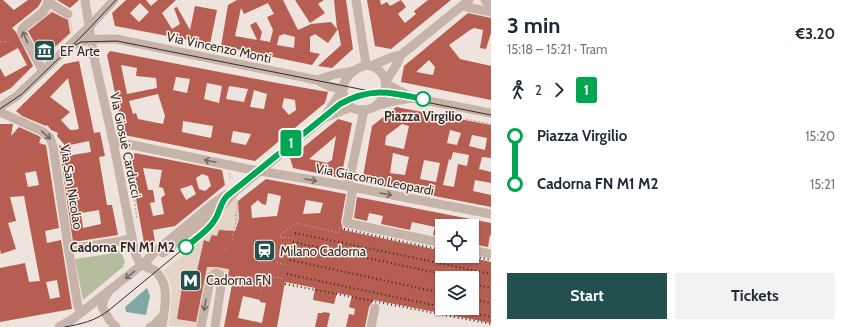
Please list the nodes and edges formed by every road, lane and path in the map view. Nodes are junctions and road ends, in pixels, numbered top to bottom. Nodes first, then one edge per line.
1 (79, 0) edge
2 (85, 0) edge
3 (106, 0) edge
4 (114, 0) edge
5 (356, 0) edge
6 (485, 0) edge
7 (48, 1) edge
8 (465, 3) edge
9 (491, 8) edge
10 (491, 12) edge
11 (68, 14) dead end
12 (90, 26) junction
13 (9, 40) dead end
14 (92, 40) junction
15 (0, 42) edge
16 (66, 49) junction
17 (401, 55) junction
18 (369, 66) junction
19 (43, 71) junction
20 (354, 71) junction
21 (317, 80) junction
22 (386, 82) junction
23 (343, 89) junction
24 (413, 98) junction
25 (0, 107) edge
26 (351, 107) junction
27 (375, 107) junction
28 (364, 110) junction
29 (0, 111) edge
30 (491, 114) edge
31 (324, 118) junction
32 (466, 119) dead end
33 (491, 124) edge
34 (113, 141) junction
35 (261, 170) junction
36 (229, 173) dead end
37 (231, 178) dead end
38 (350, 187) junction
39 (134, 196) dead end
40 (236, 200) dead end
41 (236, 214) dead end
42 (491, 214) edge
43 (137, 218) dead end
44 (236, 220) dead end
45 (339, 231) dead end
46 (280, 235) dead end
47 (280, 237) dead end
48 (132, 238) junction
49 (293, 238) dead end
50 (232, 240) dead end
51 (435, 242) edge
52 (68, 249) junction
53 (278, 250) dead end
54 (479, 251) edge
55 (290, 252) dead end
56 (491, 254) edge
57 (276, 262) dead end
58 (142, 265) junction
59 (288, 265) dead end
60 (273, 276) dead end
61 (263, 277) dead end
62 (284, 279) dead end
63 (118, 284) junction
64 (209, 284) junction
65 (261, 291) dead end
66 (218, 300) junction
67 (78, 307) dead end
68 (375, 308) dead end
69 (163, 316) junction
70 (59, 327) edge
71 (116, 327) edge
72 (150, 327) edge
73 (162, 327) edge
74 (201, 327) edge
75 (214, 327) edge
76 (371, 327) edge

1 - 12 street
2 - 12 street
3 - 12 street
4 - 12 street
5 - 18 street
6 - 9 street
7 - 11 street
19 -> 7 street
8 - 10 street
8 - 17 street
12 - 14 street, Via Giosuè Carducci
12 - 16 street
13 - 15 path
14 - 16 street, Via Vincenzo Monti
14 - 21 street, Via Vincenzo Monti
14 - 34 street, Via Giosuè Carducci
16 - 19 street
17 - 18 street
17 - 22 street
18 - 20 street
18 - 22 street
19 - 25 street
20 - 21 street, Via Vincenzo Monti
20 - 23 street
21 - 23 street, Via Vincenzo Monti
22 - 24 street
22 - 27 street
23 - 26 street
23 - 31 street
24 - 27 street
24 - 30 street
26 - 28 street
26 - 31 street
27 - 28 street
28 - 38 street
29 -> 52 street, Via San Nicolao
31 - 35 street
32 - 33 path
35 -> 34 street, Via Giacomo Leopardi
34 - 48 street, Via Giosuè Carducci
35 -> 38 street, Via Giacomo Leopardi
35 - 58 street
36 - 37 path
38 -> 42 street, Via Giacomo Leopardi
38 - 51 street
39 - 43 path
40 - 50 path
41 - 44 path
45 - 46 path
47 - 49 path
48 - 52 street
48 - 58 street, Via Giosuè Carducci
52 - 67 street
53 - 55 path
54 - 56 street
57 - 59 path
58 -> 63 street
58 - 69 street
60 - 62 path
61 - 65 path
63 - 70 street
63 - 71 street
64 - 66 street
64 - 66 street
64 -> 74 street
66 - 75 street
68 - 76 street
69 - 72 street
69 - 73 street

